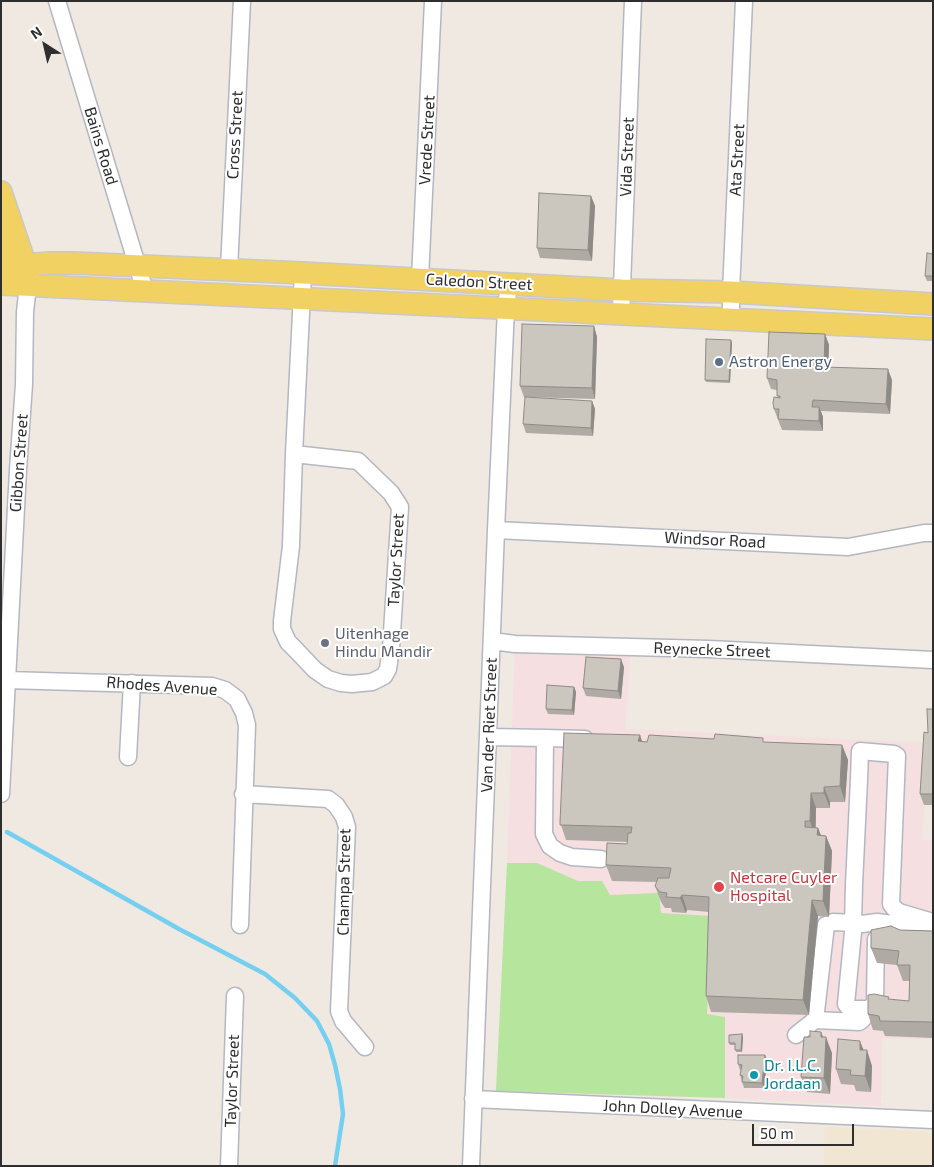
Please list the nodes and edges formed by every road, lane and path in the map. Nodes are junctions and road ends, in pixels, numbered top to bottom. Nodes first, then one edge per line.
1 (57, 1) edge
2 (242, 1) edge
3 (433, 1) edge
4 (634, 1) edge
5 (744, 1) edge
6 (1, 192) edge
7 (1, 237) edge
8 (137, 266) junction
9 (229, 269) junction
10 (303, 273) junction
11 (13, 275) edge
12 (420, 279) junction
13 (509, 284) junction
14 (622, 290) junction
15 (144, 291) junction
16 (731, 292) junction
17 (302, 298) junction
18 (933, 304) edge
19 (506, 308) junction
20 (621, 313) junction
21 (731, 319) junction
22 (933, 329) edge
23 (294, 454) junction
24 (496, 530) junction
25 (933, 533) edge
26 (7, 552) edge
27 (492, 641) junction
28 (933, 660) edge
29 (7, 680) junction
30 (132, 683) junction
31 (489, 737) junction
32 (545, 738) junction
33 (604, 740) edge
34 (128, 757) dead end
35 (2, 782) edge
36 (1, 794) edge
37 (243, 794) junction
38 (601, 859) dead end
39 (876, 922) junction
40 (933, 922) edge
41 (853, 923) junction
42 (240, 925) dead end
43 (235, 996) dead end
44 (866, 1009) junction
45 (815, 1020) junction
46 (796, 1035) dead end
47 (365, 1047) dead end
48 (473, 1099) junction
49 (933, 1120) edge
50 (229, 1166) edge
51 (471, 1166) edge

1 - 8 street, Bains Road
2 - 9 street, Cross Street
3 - 12 street, Vrede Street
4 - 14 street, Vida Street
5 - 16 street, Ata Street
6 - 11 main road
7 - 11 main road
8 - 9 main road, Caledon Street
8 - 11 main road, Caledon Street
8 - 15 street, Bains Road
9 - 10 main road, Caledon Street
10 - 12 main road, Caledon Street
10 - 17 street, Taylor Street
11 - 15 main road, Caledon Street
11 - 26 street, Gibbon Street
12 - 13 main road, Caledon Street
13 - 14 main road, Caledon Street
13 - 19 street, Van der Riet Street
14 - 16 main road, Caledon Street
14 - 20 street, Vida Street
15 - 17 main road, Caledon Street
16 - 18 main road, Caledon Street
16 - 21 street, Ata Street
17 - 19 main road, Caledon Street
17 - 23 street, Taylor Street
19 - 20 main road, Caledon Street
19 - 24 street, Van der Riet Street
20 - 21 main road, Caledon Street
21 - 22 main road, Caledon Street
23 - 23 street, Taylor Street
24 - 25 street, Windsor Road
24 - 27 street, Van der Riet Street
26 - 29 street, Gibbon Street
27 - 28 street, Reynecke Street
27 - 31 street, Van der Riet Street
29 - 30 street, Rhodes Avenue
29 - 35 street, Gibbon Street
30 - 34 street
30 - 37 street, Rhodes Avenue
31 - 32 street
31 - 48 street, Van der Riet Street
32 - 33 street
32 - 38 street
35 - 36 street, Gibbon Street
37 - 42 street, Rhodes Avenue
37 - 47 street, Champa Street
39 - 40 street
39 - 41 street
39 - 44 street
40 - 41 street
41 - 44 street
41 - 45 street
43 - 50 street, Taylor Street
44 - 45 street
45 - 46 street
48 - 49 street, John Dolley Avenue
48 - 51 street, Van der Riet Street

